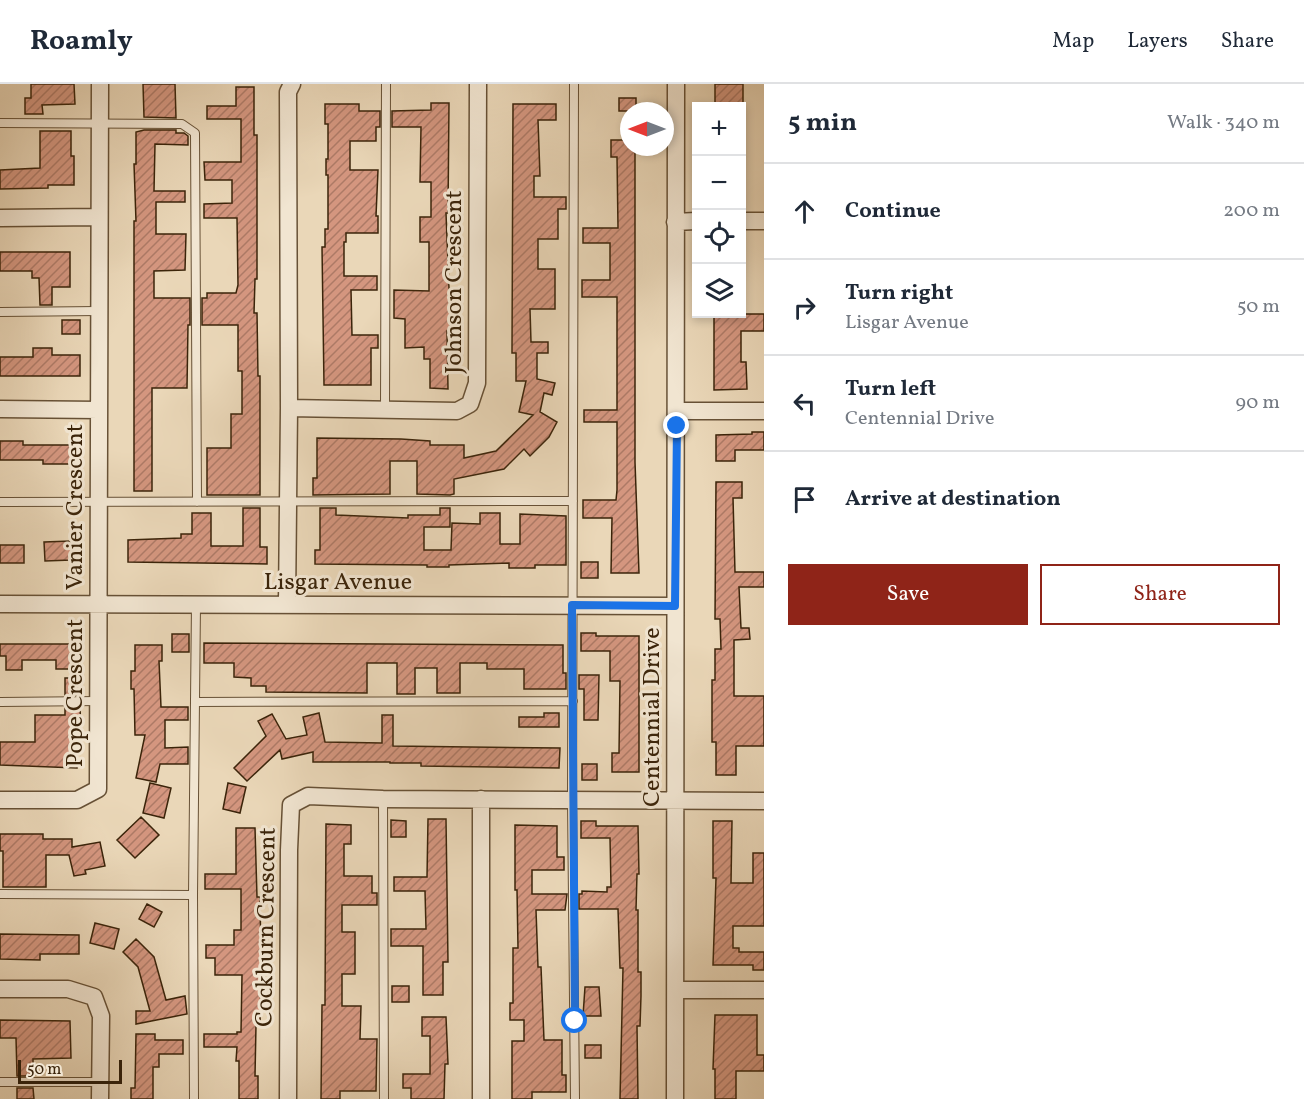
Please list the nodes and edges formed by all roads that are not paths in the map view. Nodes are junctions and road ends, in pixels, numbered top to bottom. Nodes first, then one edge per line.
1 (100, 84) edge
2 (292, 84) edge
3 (386, 84) edge
4 (478, 84) edge
5 (574, 84) edge
6 (676, 84) edge
7 (101, 122) junction
8 (0, 123) edge
9 (98, 217) junction
10 (0, 218) edge
11 (692, 221) edge
12 (746, 221) edge
13 (764, 221) edge
14 (675, 222) junction
15 (99, 311) junction
16 (0, 312) edge
17 (289, 408) junction
18 (0, 409) edge
19 (386, 409) junction
20 (99, 410) junction
21 (677, 411) junction
22 (764, 411) edge
23 (573, 501) junction
24 (0, 502) edge
25 (98, 502) junction
26 (197, 502) junction
27 (288, 503) junction
28 (0, 604) edge
29 (98, 604) junction
30 (196, 604) junction
31 (287, 604) junction
32 (572, 605) junction
33 (675, 606) junction
34 (99, 701) junction
35 (573, 701) junction
36 (0, 702) edge
37 (195, 702) junction
38 (383, 799) junction
39 (0, 800) edge
40 (481, 800) junction
41 (572, 800) junction
42 (675, 801) junction
43 (764, 801) edge
44 (0, 894) edge
45 (193, 895) junction
46 (0, 989) edge
47 (676, 990) junction
48 (764, 990) edge
49 (0, 1082) edge
50 (100, 1082) junction
51 (100, 1099) edge
52 (194, 1099) edge
53 (288, 1099) edge
54 (384, 1099) edge
55 (481, 1099) edge
56 (575, 1099) edge
57 (675, 1099) edge

1 - 7 street, Vanier Crescent
2 - 17 street
3 - 19 lane
4 - 19 street, Johnson Crescent
5 - 23 lane
6 - 14 street, Centennial Drive
7 - 8 lane
7 - 9 street, Vanier Crescent
7 - 26 lane
9 - 10 street
9 - 15 street, Vanier Crescent
11 - 14 street
12 - 13 street
14 - 21 street, Centennial Drive
15 - 16 lane
15 - 20 street, Vanier Crescent
17 - 19 street, Johnson Crescent
17 - 27 street
18 - 20 street, Vanier Crescent
20 - 25 street, Vanier Crescent
21 - 22 street
21 - 33 street, Centennial Drive
23 - 27 lane
23 - 32 lane
24 - 25 lane
25 - 26 lane
25 - 29 street, Vanier Crescent
26 - 27 lane
27 - 31 street
28 - 29 street, Lisgar Avenue
29 - 30 street, Lisgar Avenue
29 - 34 street, Pope Crescent
30 - 31 street, Lisgar Avenue
30 - 37 lane
31 - 32 street, Lisgar Avenue
32 - 33 street, Lisgar Avenue
32 - 35 lane
33 - 42 street, Centennial Drive
34 - 36 lane
34 - 39 street, Pope Crescent
35 - 37 lane
35 - 41 lane
37 - 45 lane
38 - 40 street, Cockburn Crescent
38 - 53 street, Cockburn Crescent
38 - 54 lane
40 - 41 street, Cockburn Crescent
40 - 55 street
41 - 42 street, Cockburn Crescent
41 - 56 lane
42 - 43 street, Cockburn Crescent
42 - 47 street, Centennial Drive
44 - 45 lane
45 - 52 lane
46 - 50 street
47 - 48 street
47 - 57 street, Centennial Drive
49 - 50 lane
50 - 51 street

